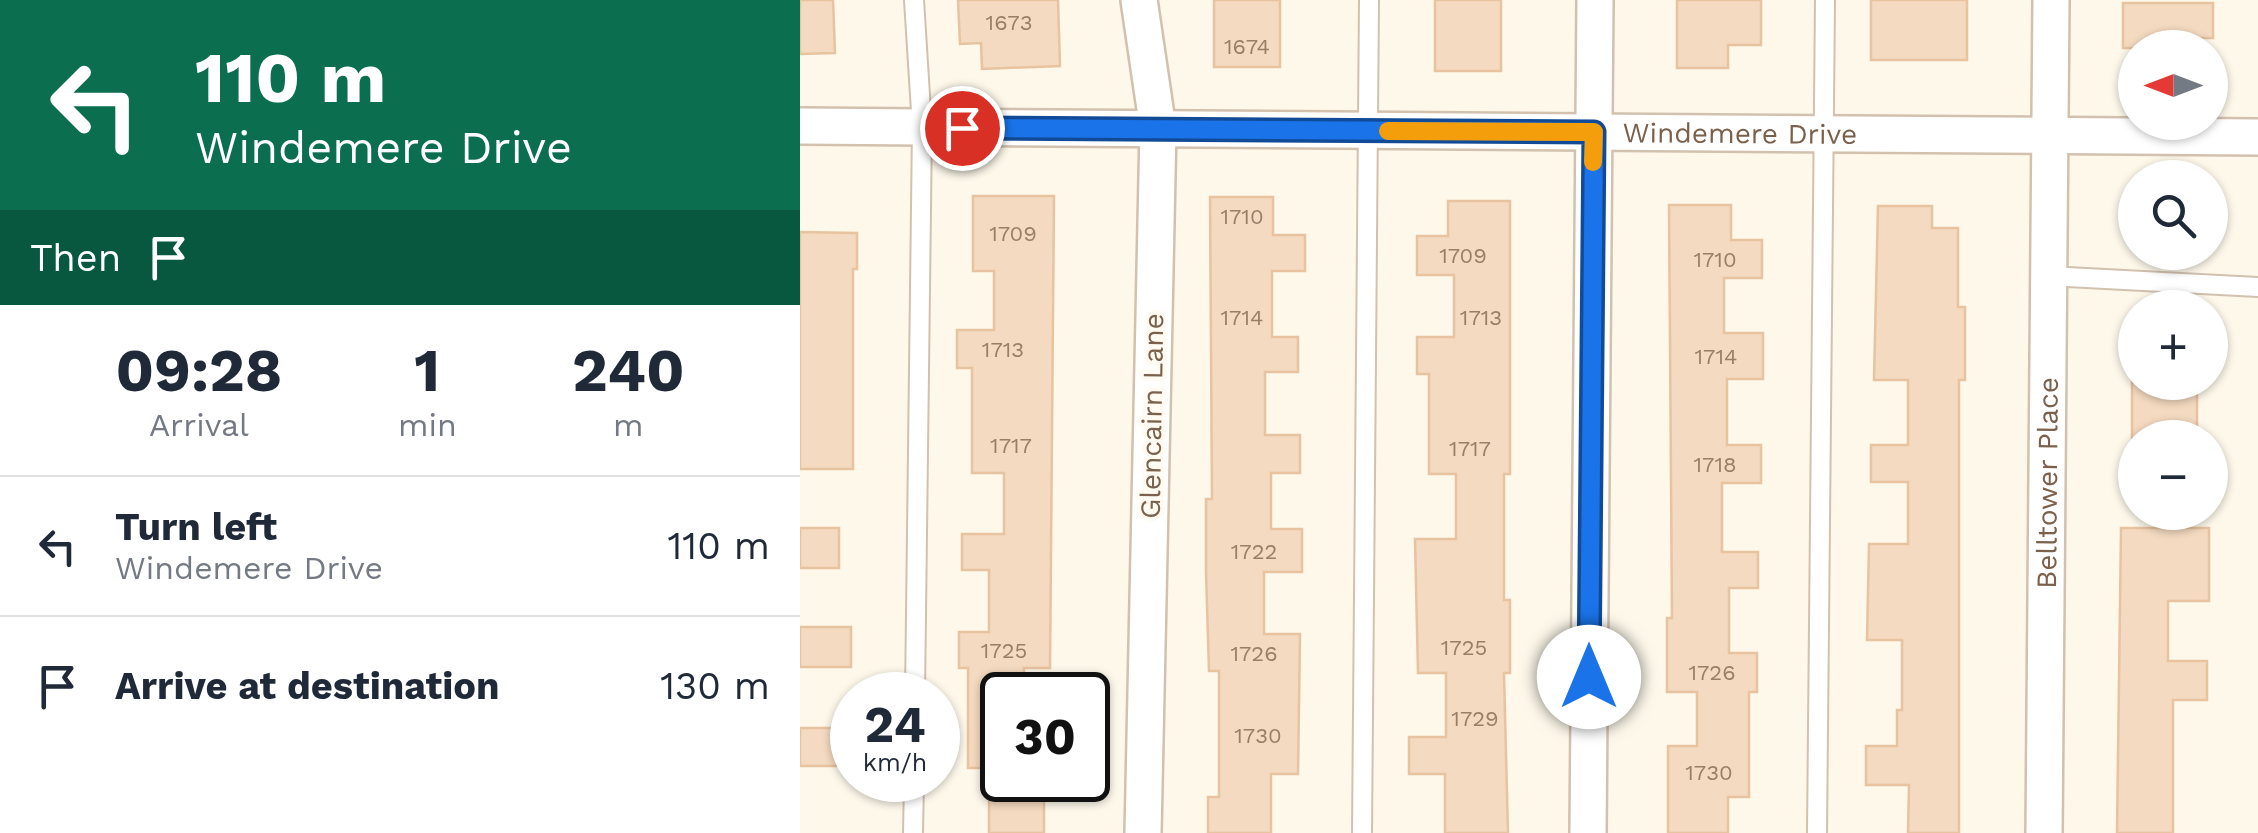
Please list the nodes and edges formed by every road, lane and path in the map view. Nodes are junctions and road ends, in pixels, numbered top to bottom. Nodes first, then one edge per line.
1 (914, 0) edge
2 (1139, 0) edge
3 (1370, 0) edge
4 (1594, 0) edge
5 (1825, 0) edge
6 (2050, 0) edge
7 (800, 126) edge
8 (922, 127) junction
9 (1158, 129) junction
10 (1370, 130) junction
11 (1594, 132) junction
12 (1824, 134) junction
13 (2050, 135) junction
14 (2258, 137) edge
15 (2048, 276) junction
16 (2258, 287) edge
17 (915, 672) edge
18 (914, 802) edge
19 (913, 833) edge
20 (1143, 833) edge
21 (1362, 833) edge
22 (1588, 833) edge
23 (1817, 833) edge
24 (2044, 833) edge

1 - 8 lane
2 - 9 street, Glencairn Lane
3 - 10 lane
4 - 11 street
5 - 12 lane
6 - 13 street, Belltower Place
7 - 8 street, Windemere Drive
8 - 9 street, Windemere Drive
8 - 17 lane
9 - 10 street, Windemere Drive
9 - 20 street, Glencairn Lane
10 - 11 street, Windemere Drive
10 - 21 lane
11 - 12 street, Windemere Drive
11 - 22 street
12 - 13 street, Windemere Drive
12 - 23 lane
13 - 14 street, Windemere Drive
13 - 15 street, Belltower Place
15 - 16 lane
15 - 24 street, Belltower Place
18 - 19 lane

